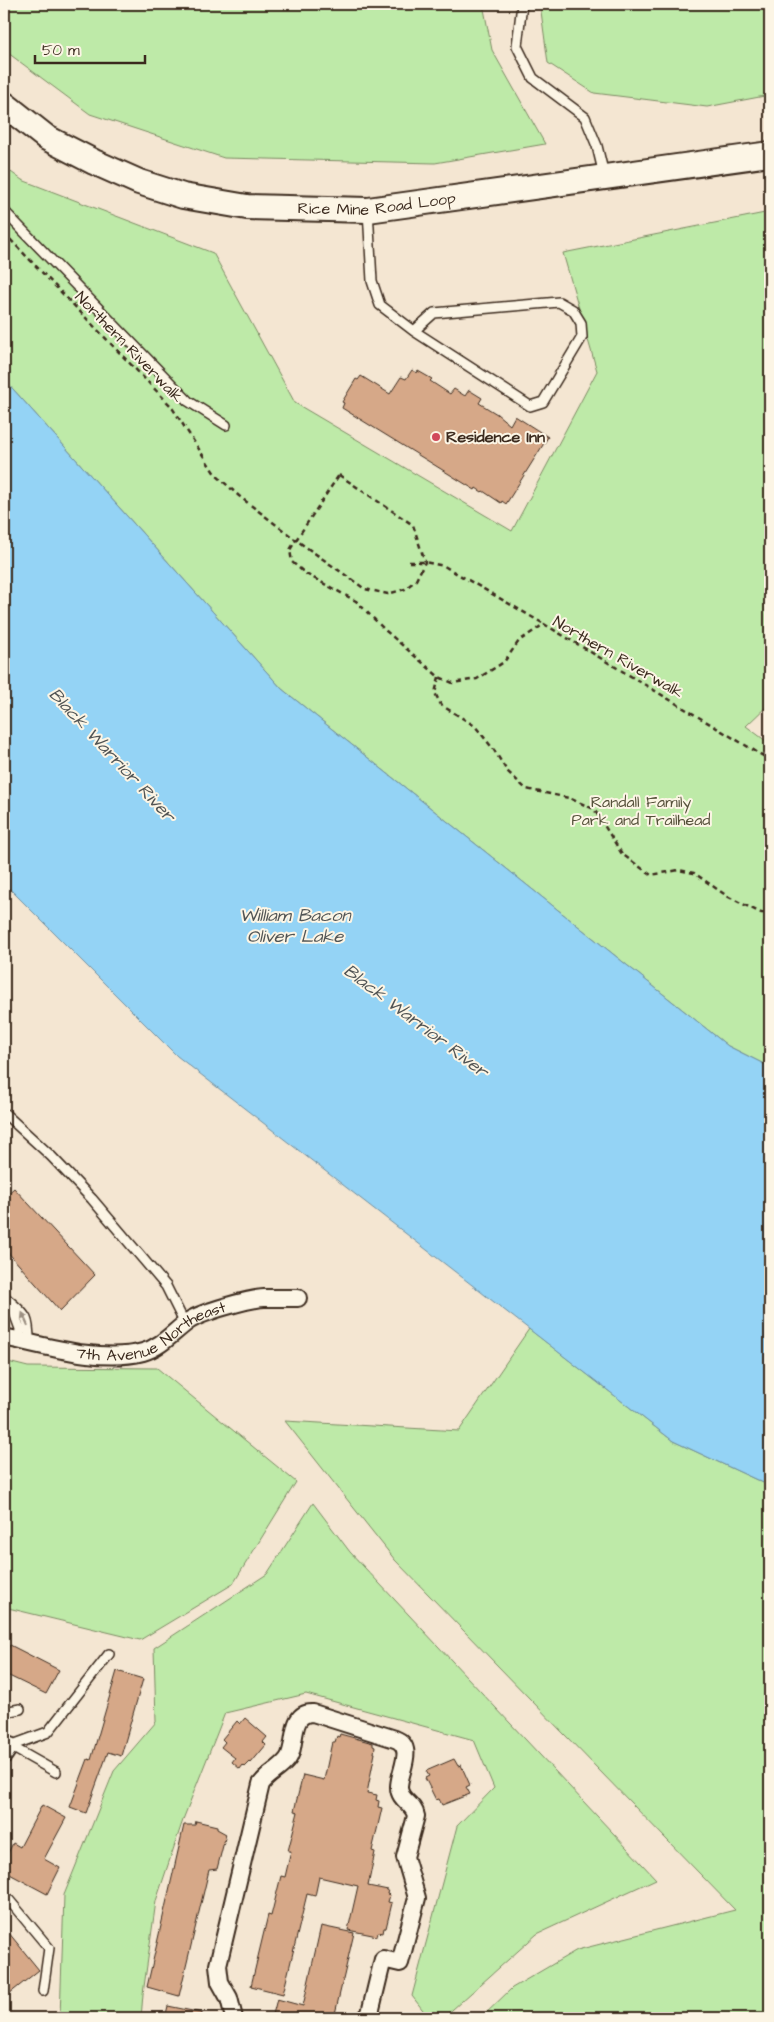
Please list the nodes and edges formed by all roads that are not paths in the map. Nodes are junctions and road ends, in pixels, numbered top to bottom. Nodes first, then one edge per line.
1 (522, 4) edge
2 (7, 111) edge
3 (770, 154) edge
4 (604, 175) junction
5 (368, 210) junction
6 (4, 211) edge
7 (414, 331) junction
8 (226, 425) dead end
9 (4, 1113) edge
10 (298, 1298) dead end
11 (7, 1299) edge
12 (185, 1324) junction
13 (17, 1340) edge
14 (109, 1654) dead end
15 (20, 1709) dead end
16 (4, 1712) edge
17 (6, 1746) edge
18 (56, 1772) dead end
19 (4, 1894) edge
20 (43, 1991) dead end
21 (234, 2018) edge
22 (366, 2018) edge

1 - 4 lane
2 - 5 main road, Rice Mine Road Loop
3 - 4 main road, Rice Mine Road Loop
4 - 5 main road, Rice Mine Road Loop
5 - 7 lane
6 - 8 lane
7 - 7 lane
9 - 12 lane
10 - 12 street, 7th Avenue Northeast
11 - 13 lane
12 - 13 street, 7th Avenue Northeast
14 - 17 lane
15 - 16 lane
17 - 18 lane
19 - 20 lane
21 - 22 street

